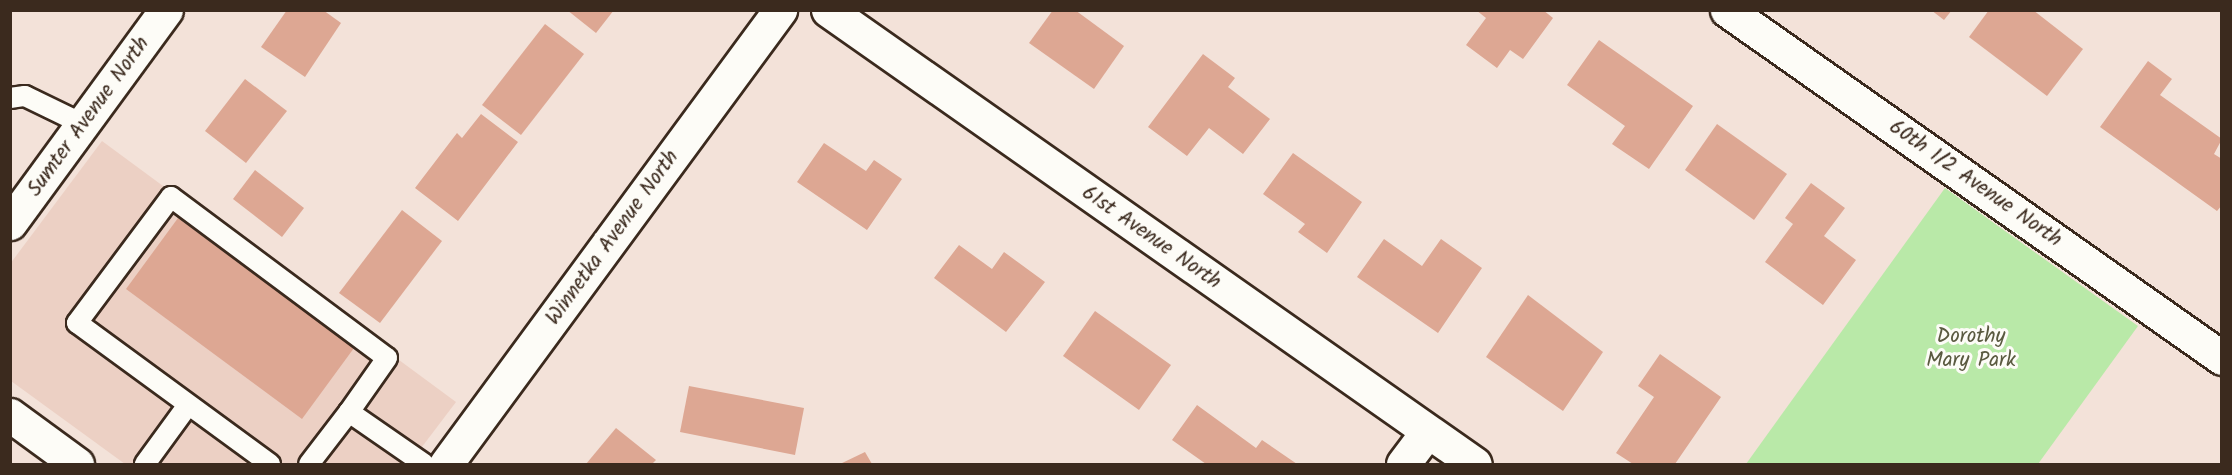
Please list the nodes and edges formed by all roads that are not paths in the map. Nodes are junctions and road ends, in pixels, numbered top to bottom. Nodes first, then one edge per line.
1 (166, 10) edge
2 (780, 10) edge
3 (828, 10) edge
4 (1731, 12) edge
5 (10, 98) edge
6 (85, 125) junction
7 (10, 223) edge
8 (2222, 358) edge
9 (188, 405) junction
10 (349, 412) junction
11 (10, 415) edge
12 (1427, 432) junction
13 (77, 465) edge
14 (145, 465) edge
15 (270, 465) edge
16 (309, 465) edge
17 (424, 465) edge
18 (446, 465) edge
19 (1403, 465) edge
20 (1475, 465) edge

1 - 6 street, Sumter Avenue North
2 - 18 street, Winnetka Avenue North
3 - 12 street, 61st Avenue North
4 - 8 street, 60th 1/2 Avenue North
5 - 6 lane
6 - 7 street, Sumter Avenue North
9 - 10 lane
9 - 14 lane
9 - 15 lane
10 - 16 lane
10 - 17 lane
11 - 13 street
12 - 19 street
12 - 20 street, 61st Avenue North

